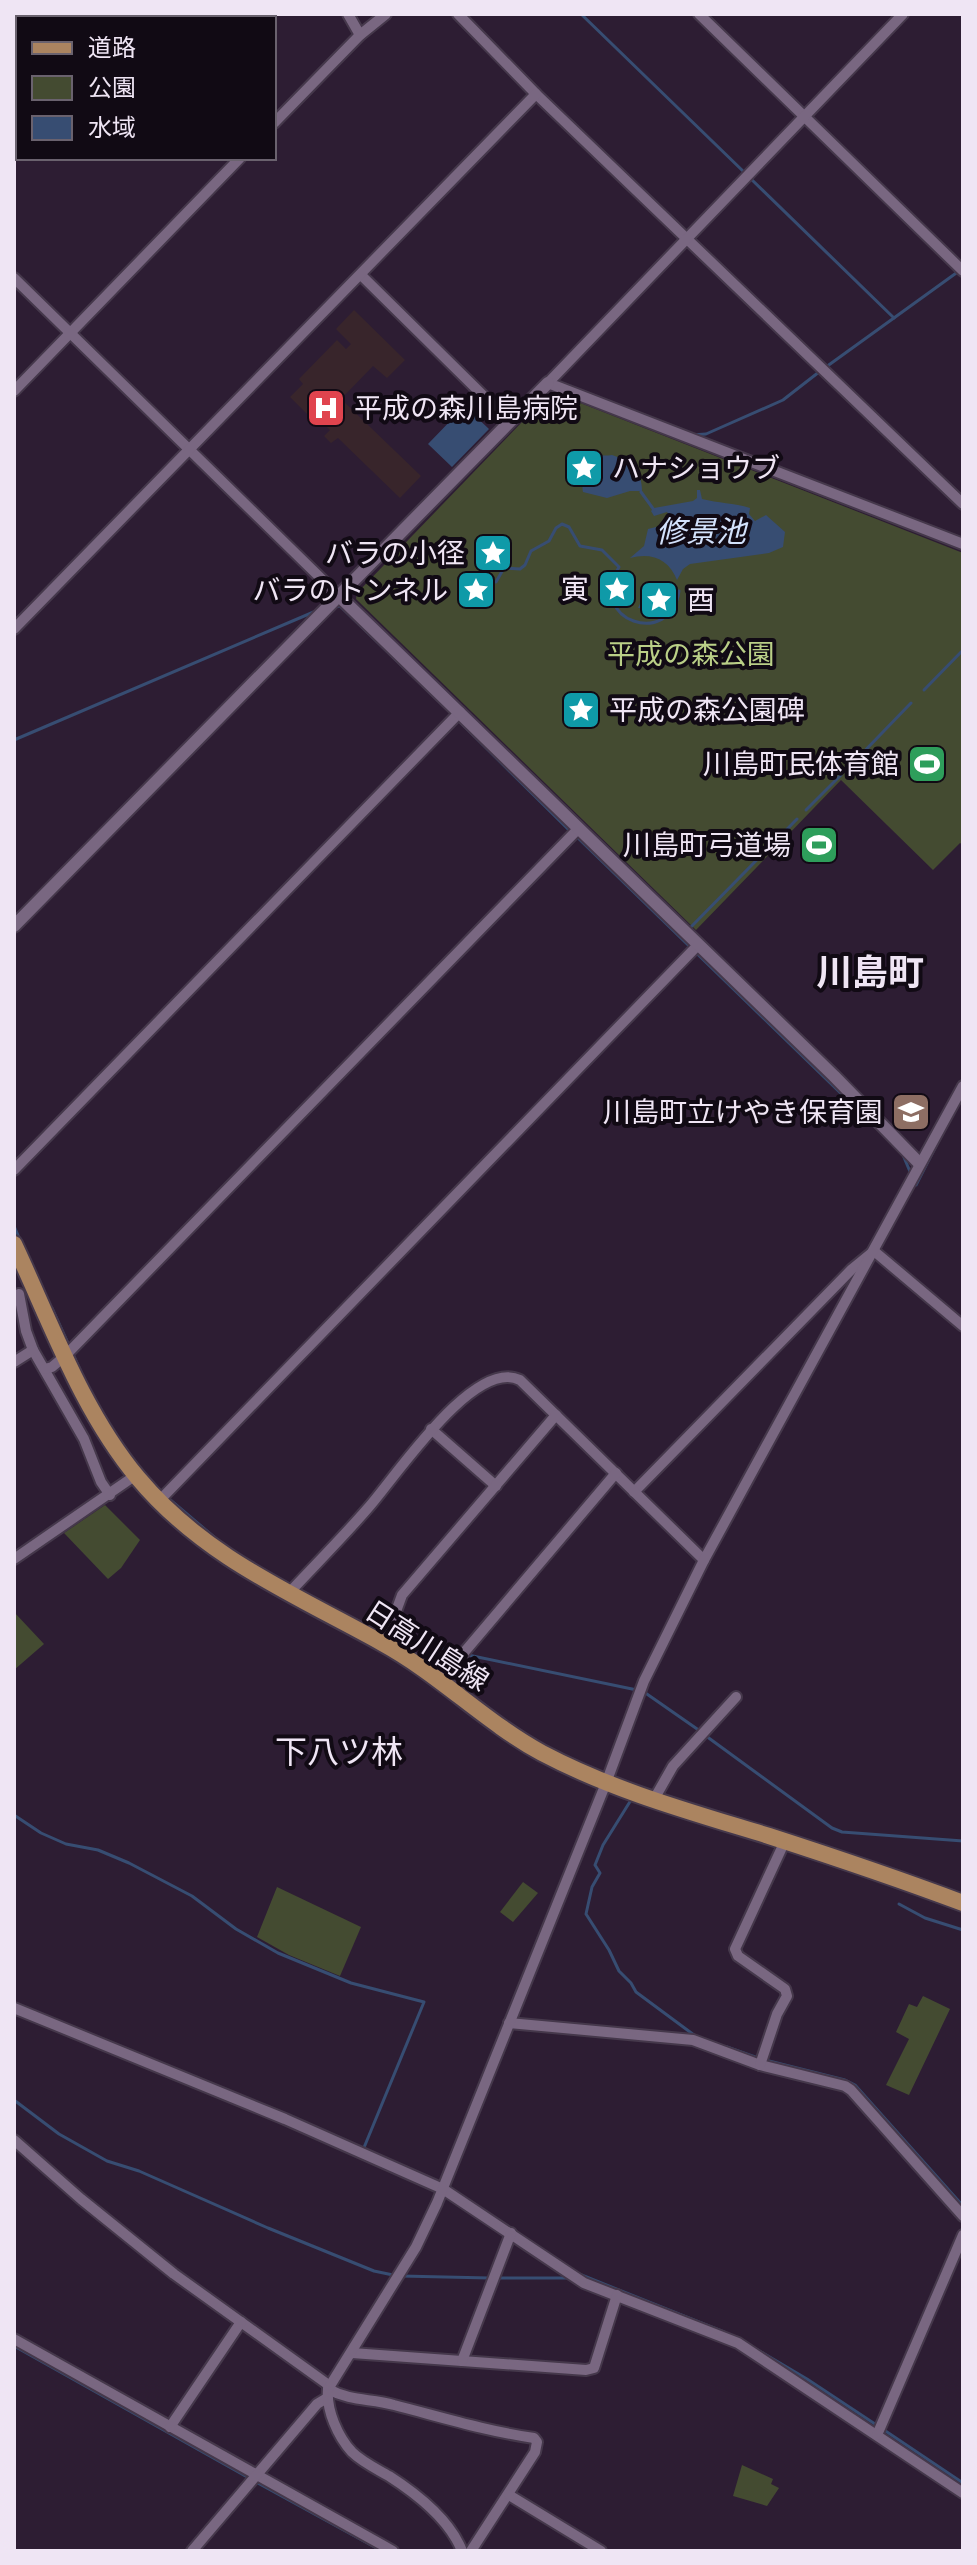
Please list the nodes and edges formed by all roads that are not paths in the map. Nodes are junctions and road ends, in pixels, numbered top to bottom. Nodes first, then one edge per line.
1 (348, 14) edge
2 (386, 14) edge
3 (458, 14) edge
4 (699, 14) edge
5 (903, 14) edge
6 (360, 35) junction
7 (536, 94) junction
8 (804, 116) junction
9 (276, 121) edge
10 (238, 160) edge
11 (688, 237) junction
12 (963, 271) edge
13 (361, 275) junction
14 (14, 278) edge
15 (70, 333) junction
16 (548, 383) junction
17 (14, 391) edge
18 (510, 422) junction
19 (189, 450) junction
20 (963, 504) edge
21 (963, 544) edge
22 (338, 595) junction
23 (14, 629) edge
24 (460, 712) junction
25 (579, 828) junction
26 (14, 926) edge
27 (698, 945) junction
28 (963, 1086) edge
29 (919, 1163) junction
30 (14, 1170) edge
31 (14, 1244) edge
32 (874, 1251) junction
33 (22, 1293) edge
34 (963, 1326) edge
35 (33, 1350) junction
36 (65, 1356) junction
37 (14, 1362) edge
38 (45, 1369) junction
39 (556, 1415) junction
40 (103, 1429) junction
41 (431, 1429) junction
42 (84, 1439) junction
43 (616, 1473) junction
44 (136, 1475) junction
45 (496, 1486) junction
46 (634, 1492) junction
47 (110, 1495) junction
48 (159, 1501) junction
49 (14, 1559) edge
50 (704, 1560) junction
51 (289, 1593) junction
52 (384, 1644) junction
53 (439, 1682) junction
54 (736, 1697) dead end
55 (606, 1783) junction
56 (653, 1801) junction
57 (785, 1841) junction
58 (963, 1903) edge
59 (14, 2008) edge
60 (509, 2023) junction
61 (760, 2065) junction
62 (14, 2140) edge
63 (443, 2189) junction
64 (963, 2216) edge
65 (511, 2233) junction
66 (963, 2235) edge
67 (617, 2295) junction
68 (241, 2322) junction
69 (14, 2339) edge
70 (352, 2353) junction
71 (462, 2361) junction
72 (328, 2391) junction
73 (170, 2427) junction
74 (877, 2435) junction
75 (255, 2475) junction
76 (963, 2493) edge
77 (509, 2495) junction
78 (192, 2551) edge
79 (393, 2551) edge
80 (462, 2551) edge
81 (471, 2551) edge
82 (601, 2551) edge

1 - 6 street
2 - 6 street
3 - 7 street
4 - 8 street
5 - 8 street
6 - 9 street
7 - 11 street
7 - 13 street
8 - 11 street
8 - 12 street
10 - 15 street
11 - 16 street
11 - 20 street
13 - 18 street
13 - 19 street
14 - 15 street
15 - 17 street
15 - 19 street
16 - 18 street
16 - 21 street
18 - 22 street
19 - 22 street
19 - 23 street
22 - 24 street
22 - 26 street
24 - 25 street
24 - 30 street
25 - 27 street
25 - 36 street
27 - 29 street
27 - 48 street
28 - 29 street
29 - 32 street
31 - 33 main road, 日高川島線
32 - 34 street
32 - 46 street
32 - 50 street
33 - 35 street
33 - 36 main road, 日高川島線
35 - 37 street
35 - 38 street
36 - 38 street
36 - 40 main road, 日高川島線
38 - 42 street
39 - 41 street
39 - 43 street
39 - 45 street
40 - 42 street
40 - 44 main road, 日高川島線
41 - 45 street
41 - 51 street
42 - 47 street
43 - 46 street
43 - 53 street
44 - 47 street
44 - 48 main road, 日高川島線
45 - 52 street
46 - 50 street
47 - 49 street
48 - 51 main road, 日高川島線
50 - 55 street
51 - 52 main road, 日高川島線
52 - 53 main road, 日高川島線
53 - 55 main road, 日高川島線
54 - 56 street
55 - 56 main road, 日高川島線
55 - 60 street
56 - 57 main road, 日高川島線
57 - 58 main road, 日高川島線
57 - 61 street
59 - 63 street
60 - 61 street
60 - 63 street
61 - 64 street
62 - 68 street
63 - 65 street
63 - 70 street
65 - 67 street
65 - 71 street
66 - 74 street
67 - 71 street
67 - 74 street
68 - 72 street
68 - 73 street
69 - 73 street
70 - 71 street
70 - 72 street
72 - 75 street
72 - 77 street
72 - 80 street
73 - 75 street
74 - 76 street
75 - 78 street
75 - 79 street
77 - 81 street
77 - 82 street

